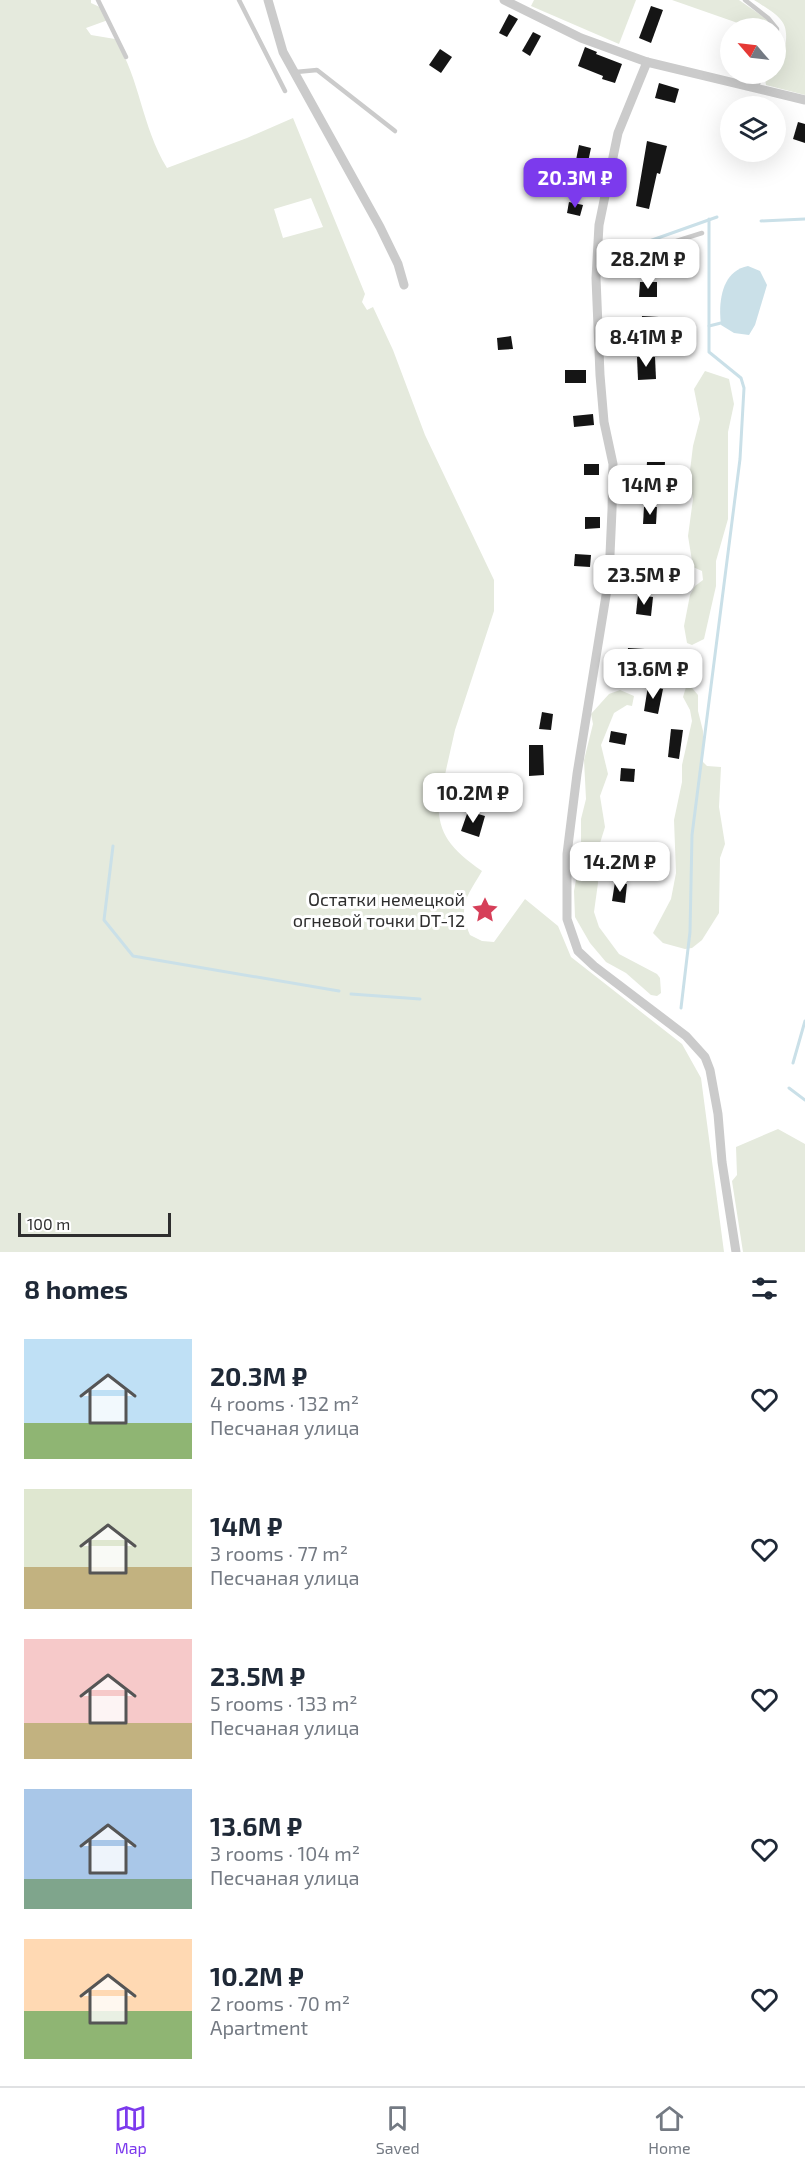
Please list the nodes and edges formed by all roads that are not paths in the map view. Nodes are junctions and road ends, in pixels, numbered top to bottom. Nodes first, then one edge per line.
1 (98, 0) edge
2 (239, 0) edge
3 (267, 0) edge
4 (504, 0) edge
5 (745, 0) edge
6 (768, 18) edge
7 (126, 57) dead end
8 (647, 62) junction
9 (296, 72) junction
10 (758, 84) edge
11 (756, 90) junction
12 (285, 91) dead end
13 (805, 100) edge
14 (395, 131) dead end
15 (702, 233) dead end
16 (597, 266) junction
17 (404, 285) dead end
18 (736, 1252) edge

1 - 7 lane
2 - 12 lane
3 - 9 street
4 - 8 street
5 - 6 lane
8 - 11 street
8 - 16 street
9 - 14 lane
9 - 17 street
10 - 11 lane
11 - 13 street
15 - 16 lane
16 - 18 street

